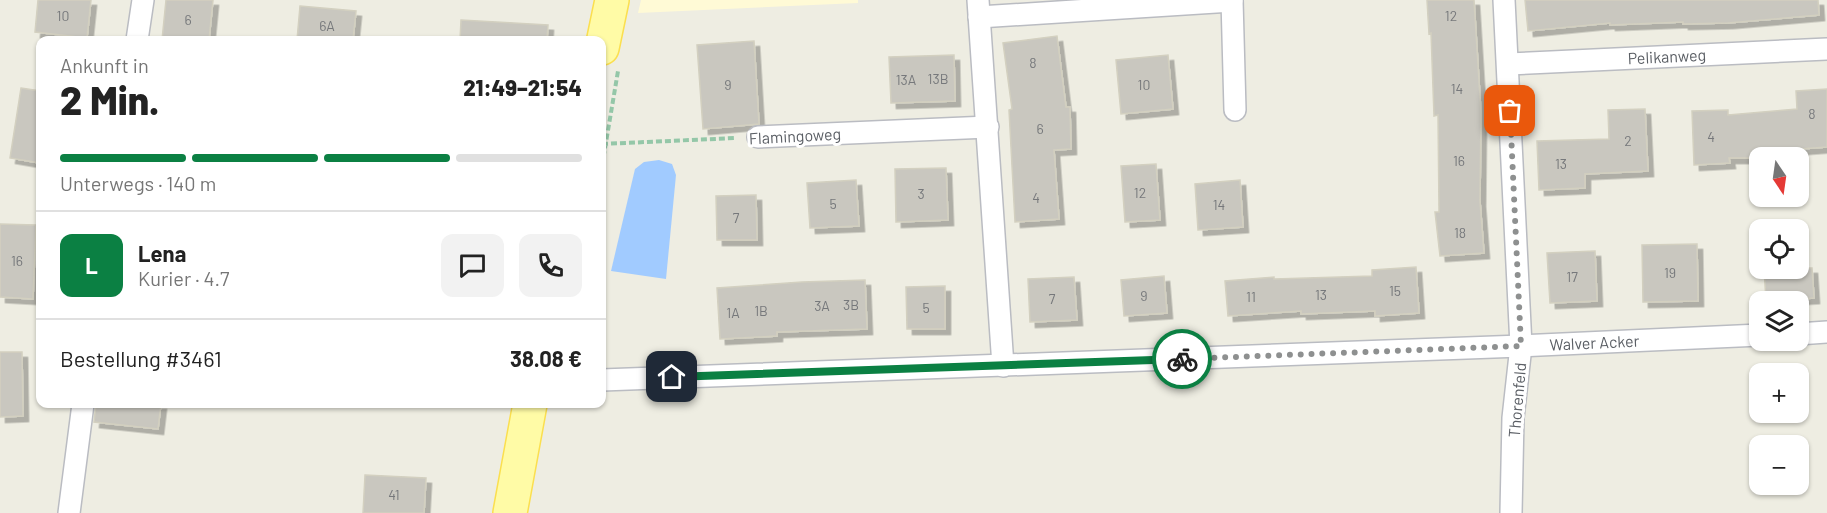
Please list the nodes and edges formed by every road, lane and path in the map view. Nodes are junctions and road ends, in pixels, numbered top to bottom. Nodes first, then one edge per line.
1 (143, 0) edge
2 (612, 0) edge
3 (1232, 0) edge
4 (1504, 0) edge
5 (1051, 6) edge
6 (979, 8) edge
7 (138, 36) edge
8 (1827, 49) edge
9 (610, 59) edge
10 (1508, 64) junction
11 (1235, 110) dead end
12 (606, 116) edge
13 (988, 127) junction
14 (758, 138) joint
15 (606, 144) edge
16 (1827, 332) edge
17 (1809, 333) edge
18 (1749, 336) edge
19 (1521, 346) junction
20 (1003, 366) junction
21 (606, 380) edge
22 (83, 408) edge
23 (529, 408) edge
24 (69, 513) edge
25 (510, 513) edge
26 (1511, 513) edge

1 - 7 street
2 - 9 main road
3 - 5 street
3 - 11 street
4 - 10 street, Thorenfeld
5 - 6 street
6 - 13 street
8 - 10 street, Pelikanweg
9 - 12 path
10 - 19 street, Thorenfeld
13 - 14 street, Flamingoweg
13 - 20 street
14 - 15 path, Flamingoweg
16 - 17 street
18 - 19 street, Walver Acker
19 - 20 street, Walver Acker
19 - 26 street, Thorenfeld
20 - 21 street, Walver Acker
22 - 24 street
23 - 25 main road

